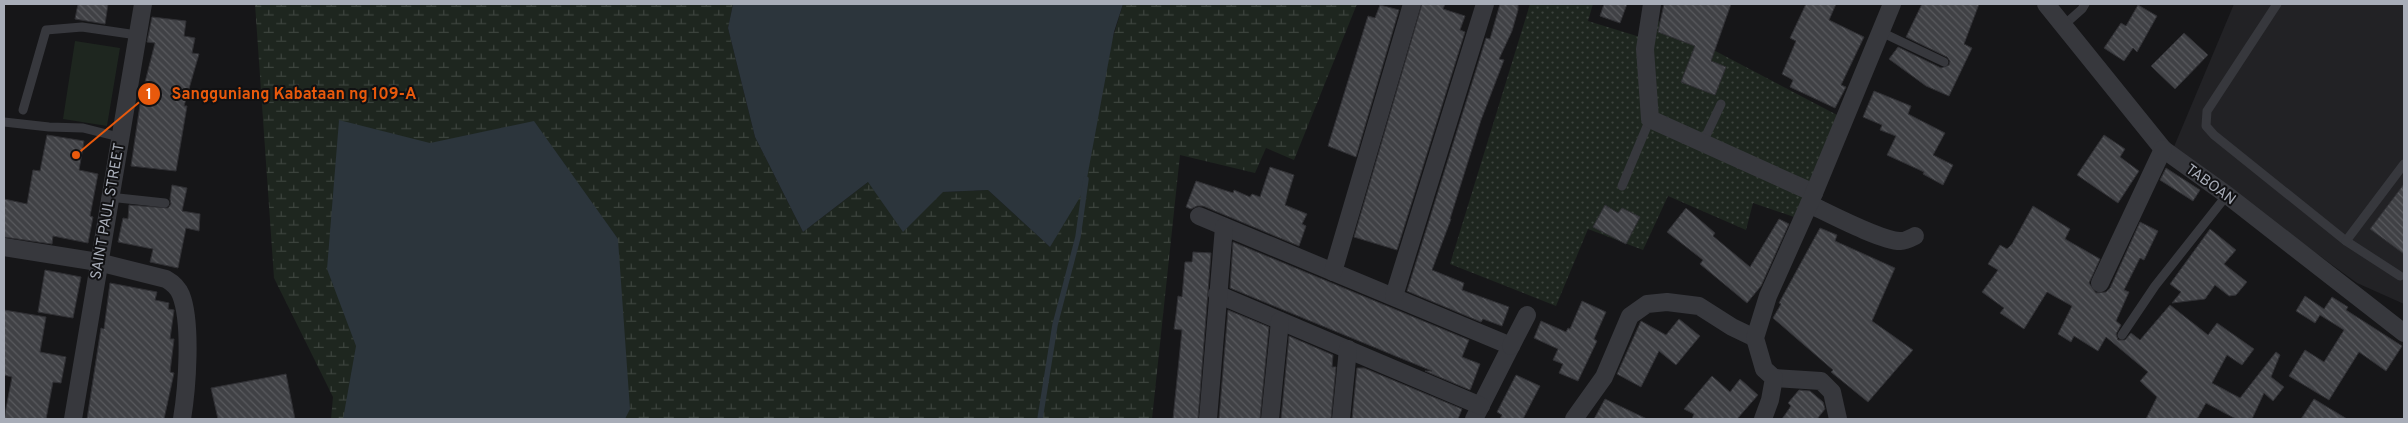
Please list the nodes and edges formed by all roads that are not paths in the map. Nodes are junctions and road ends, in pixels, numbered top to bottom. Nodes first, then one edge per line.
1 (143, 4) edge
2 (1412, 4) edge
3 (1652, 4) edge
4 (1892, 4) edge
5 (2046, 4) edge
6 (2085, 4) edge
7 (2277, 4) edge
8 (1490, 6) edge
9 (2064, 25) junction
10 (1881, 32) junction
11 (137, 35) junction
12 (1944, 62) dead end
13 (1721, 104) dead end
14 (23, 110) dead end
15 (1650, 119) junction
16 (4, 122) edge
17 (119, 138) junction
18 (1703, 142) junction
19 (2163, 149) junction
20 (2404, 164) edge
21 (1622, 186) dead end
22 (2227, 195) junction
23 (109, 197) junction
24 (1812, 199) junction
25 (165, 203) dead end
26 (1199, 216) dead end
27 (1224, 227) junction
28 (1915, 236) dead end
29 (2346, 241) junction
30 (4, 247) edge
31 (98, 262) junction
32 (1333, 272) junction
33 (2400, 276) dead end
34 (2100, 283) dead end
35 (1218, 294) junction
36 (1394, 296) junction
37 (1527, 315) dead end
38 (1280, 320) junction
39 (2404, 334) edge
40 (2122, 335) dead end
41 (1755, 338) junction
42 (1511, 346) junction
43 (1348, 349) junction
44 (1774, 378) junction
45 (1478, 412) edge
46 (72, 419) edge
47 (182, 419) edge
48 (1208, 419) edge
49 (1270, 419) edge
50 (1341, 419) edge
51 (1574, 419) edge
52 (1763, 419) edge
53 (1838, 419) edge

1 - 11 street, SAINT PAUL STREET
2 - 32 street
3 - 15 street
4 - 10 street
5 - 9 street, TABOAN
6 - 9 lane
7 - 29 lane
8 - 36 street
9 - 19 street, TABOAN
10 - 12 lane
10 - 24 street
11 - 14 lane
11 - 17 street, SAINT PAUL STREET
13 - 18 lane
15 - 18 street
15 - 21 lane
16 - 17 lane
17 - 23 street, SAINT PAUL STREET
18 - 24 street
19 - 22 street, TABOAN
19 - 34 street
20 - 29 lane
22 - 39 street, TABOAN
22 - 40 lane
23 - 25 lane
23 - 31 street, SAINT PAUL STREET
24 - 28 street
24 - 41 street
26 - 27 street
27 - 32 street
27 - 35 street
29 - 33 lane
30 - 31 street
31 - 46 street, SAINT PAUL STREET
31 - 47 street
32 - 36 street
35 - 38 street
35 - 48 street
36 - 42 street
37 - 42 street
38 - 43 street
38 - 49 street
41 - 44 street
41 - 51 street
42 - 45 street
43 - 45 street
43 - 50 street
44 - 52 street
44 - 53 street

